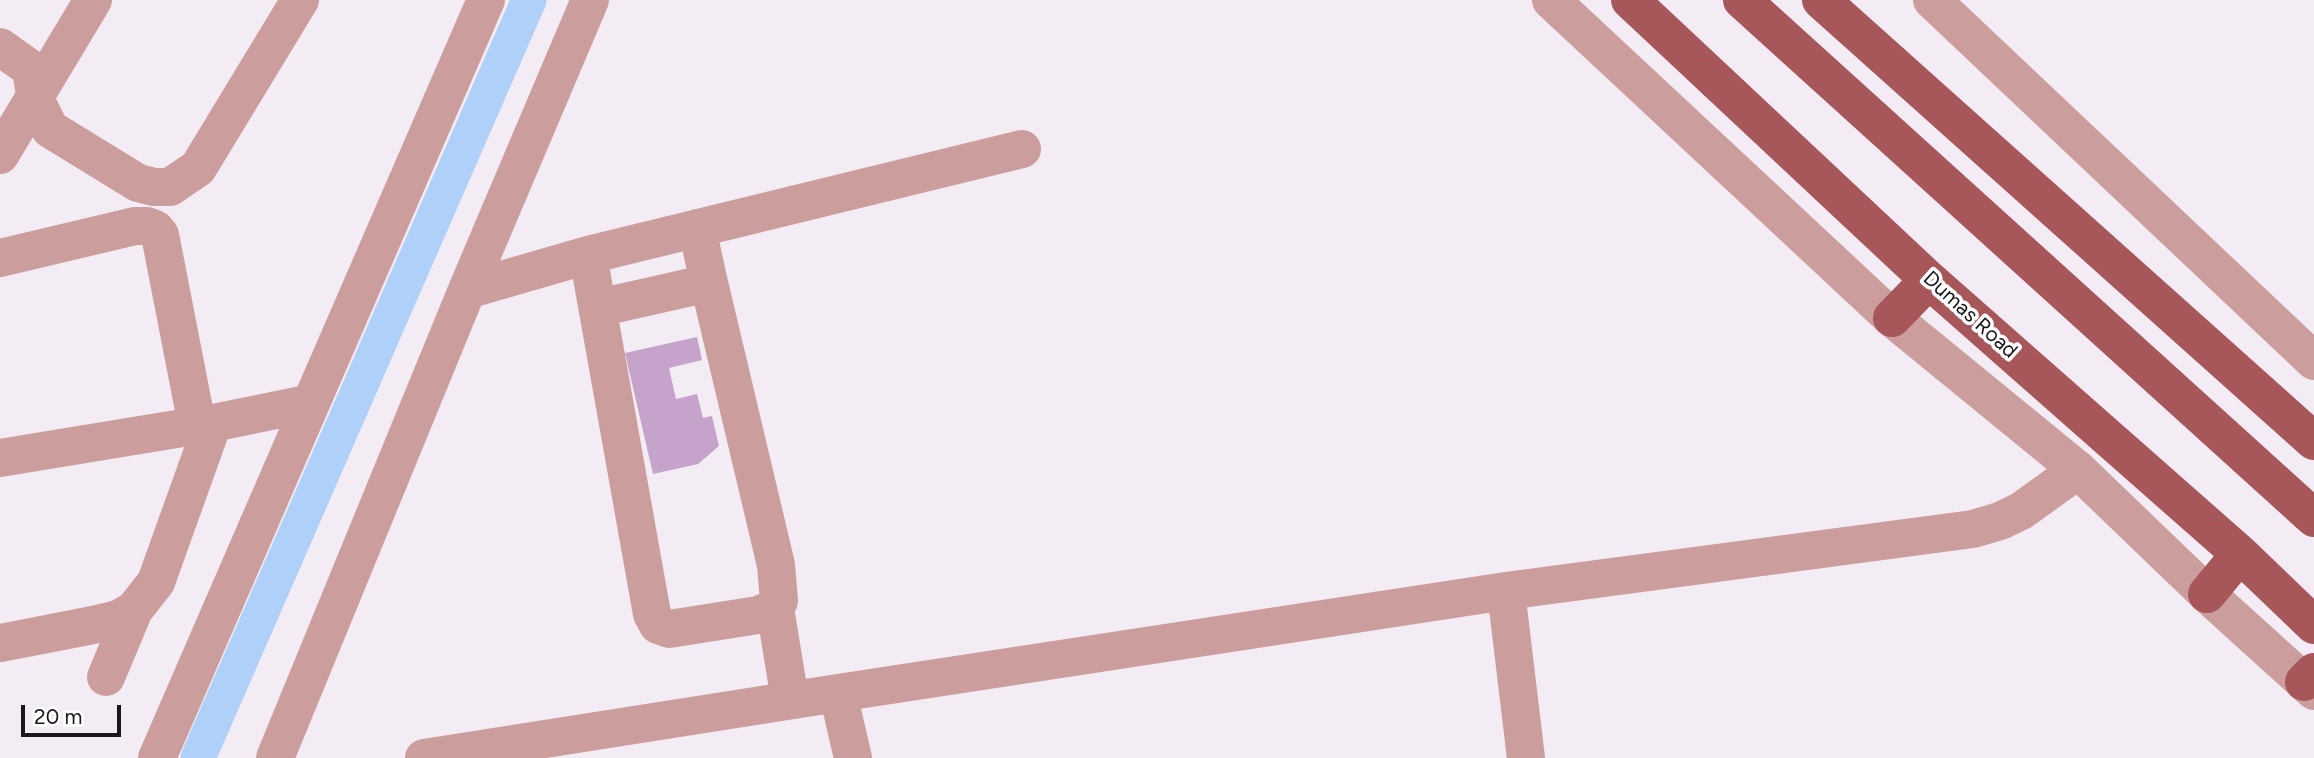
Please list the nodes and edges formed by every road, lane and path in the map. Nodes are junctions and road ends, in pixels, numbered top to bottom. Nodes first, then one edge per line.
1 (93, 0) edge
2 (300, 0) edge
3 (486, 0) edge
4 (590, 0) edge
5 (1551, 0) edge
6 (1630, 0) edge
7 (1742, 0) edge
8 (1821, 0) edge
9 (1932, 0) edge
10 (0, 47) edge
11 (36, 97) junction
12 (1022, 149) dead end
13 (0, 155) edge
14 (697, 228) junction
15 (588, 254) junction
16 (0, 258) edge
17 (1929, 280) junction
18 (709, 283) junction
19 (467, 290) junction
20 (598, 308) junction
21 (1892, 318) junction
22 (2314, 361) edge
23 (312, 402) junction
24 (205, 424) junction
25 (2314, 441) edge
26 (0, 458) edge
27 (2078, 470) junction
28 (2314, 518) edge
29 (2240, 554) junction
30 (1506, 591) junction
31 (2207, 594) junction
32 (775, 608) junction
33 (134, 610) junction
34 (2313, 620) edge
35 (0, 643) edge
36 (106, 677) dead end
37 (2311, 682) edge
38 (838, 693) junction
39 (790, 700) junction
40 (157, 758) edge
41 (275, 758) edge
42 (424, 758) edge
43 (853, 758) edge
44 (1526, 758) edge

1 - 11 street
2 - 11 street
3 - 23 street
4 - 19 street
5 - 21 street
6 - 17 main road, Dumas Road
7 - 28 main road
8 - 25 main road
9 - 22 street
10 - 11 street
11 - 13 street
12 - 14 street
14 - 15 street
14 - 18 street
15 - 19 street
15 - 20 street
16 - 24 street
17 - 21 main road
17 - 29 main road, Dumas Road
18 - 20 street
18 - 32 street
19 - 41 street
20 - 32 street
21 - 27 street
23 - 24 street
23 - 40 street
24 - 26 street
24 - 33 street
27 - 30 street
27 - 31 street
29 - 31 main road
29 - 34 main road, Dumas Road
30 - 38 street
30 - 44 street
31 - 37 street
32 - 39 street
33 - 35 street
33 - 36 street
38 - 39 street
38 - 43 street
39 - 42 street

